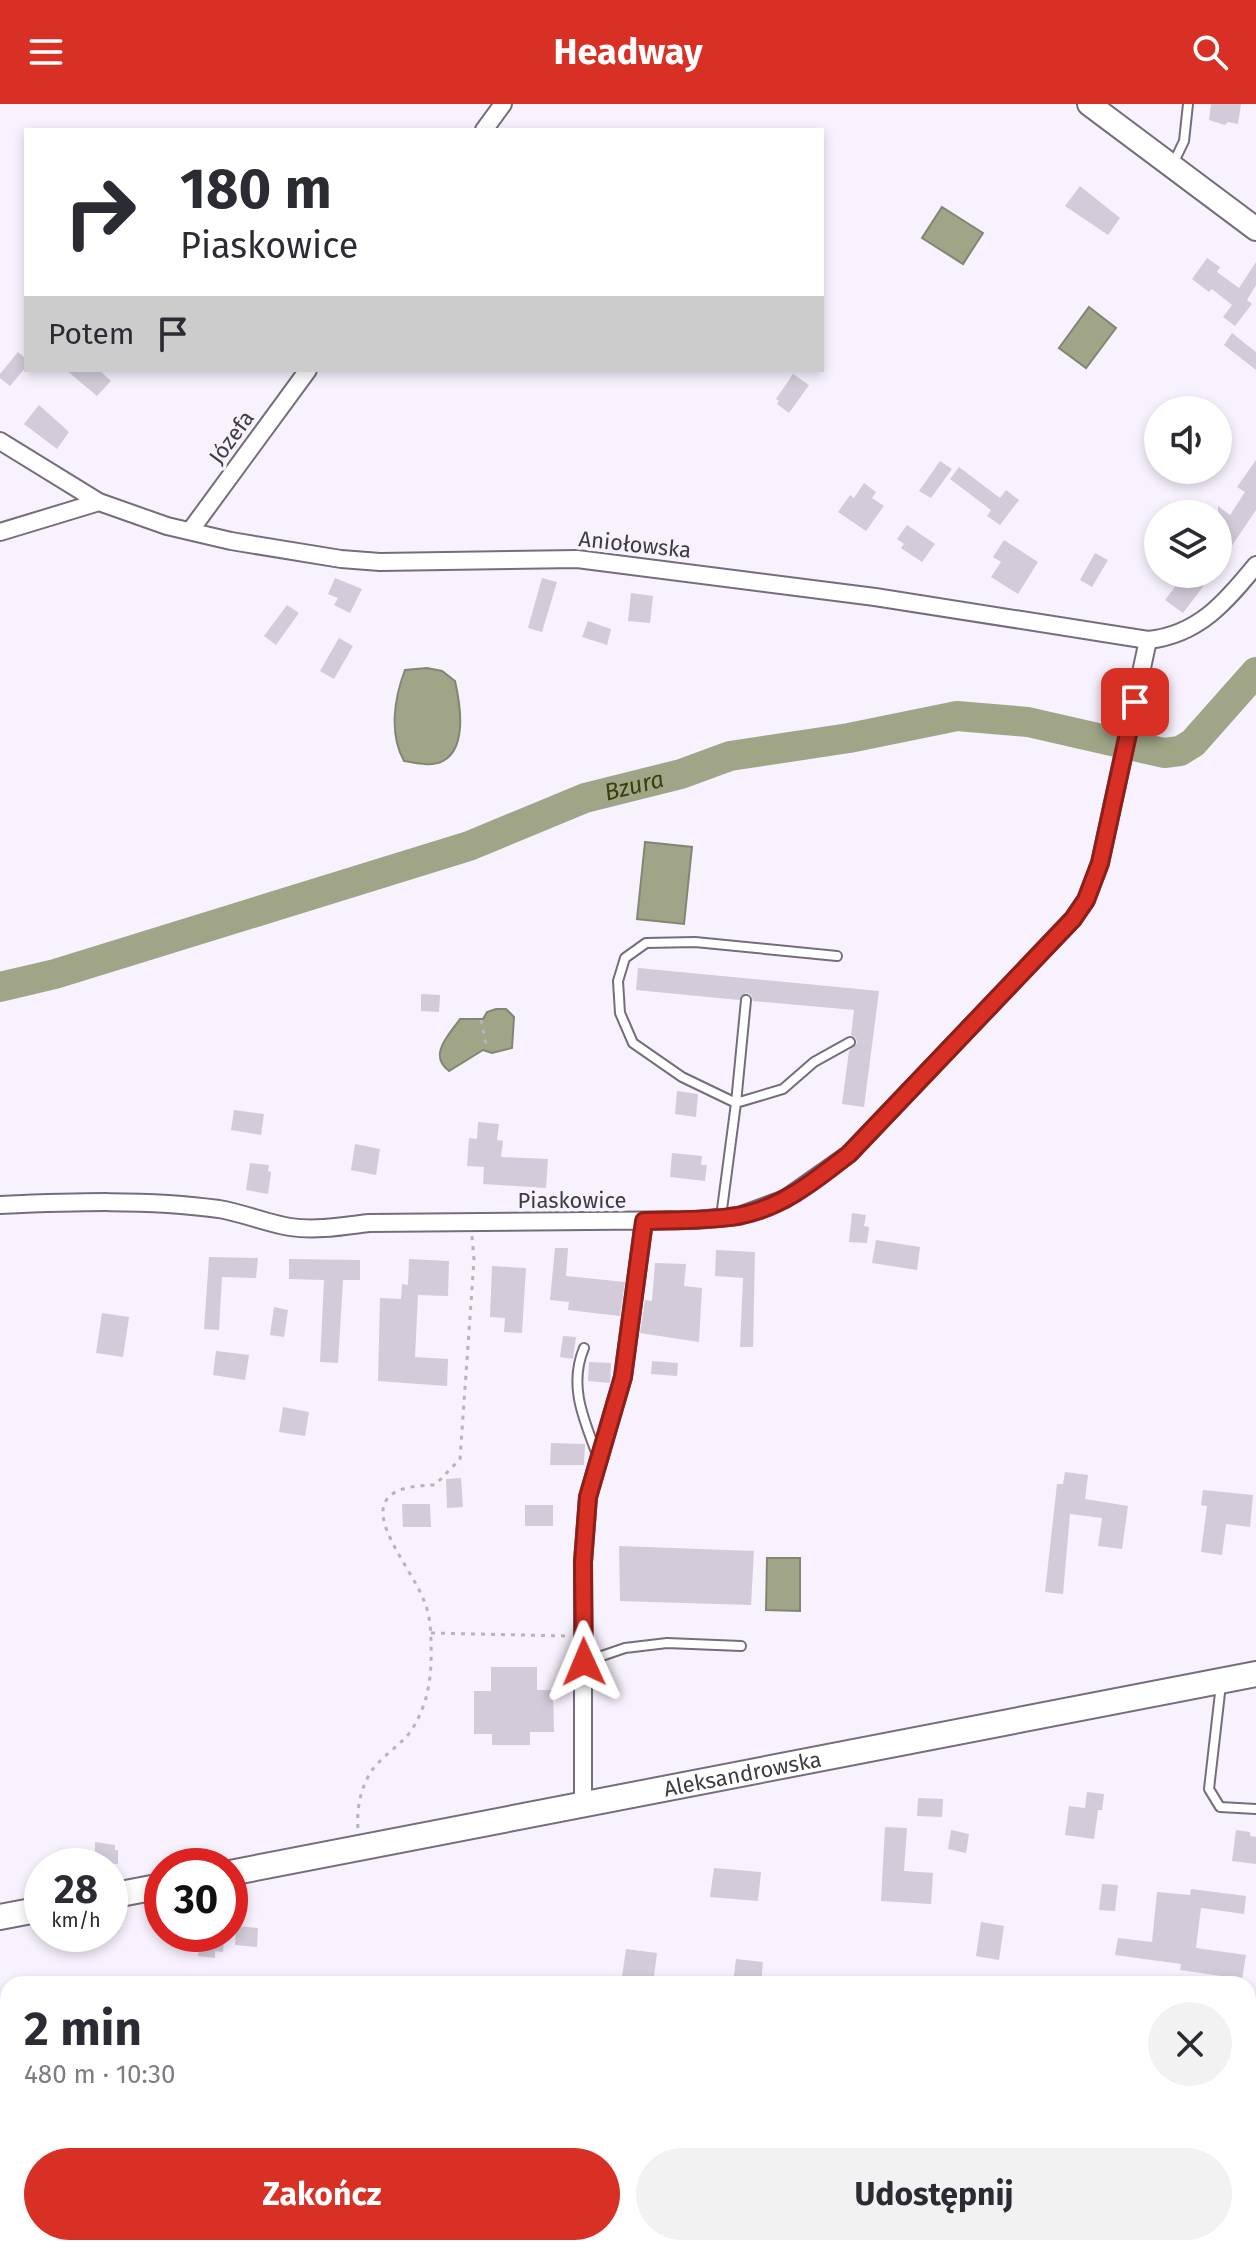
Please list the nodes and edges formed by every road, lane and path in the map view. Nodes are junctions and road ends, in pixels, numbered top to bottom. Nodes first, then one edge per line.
1 (503, 104) edge
2 (1089, 104) edge
3 (1188, 104) edge
4 (485, 128) edge
5 (1172, 166) junction
6 (1256, 229) edge
7 (307, 372) edge
8 (0, 441) edge
9 (99, 502) junction
10 (190, 531) junction
11 (0, 532) edge
12 (1256, 565) edge
13 (1148, 640) junction
14 (837, 956) dead end
15 (746, 1000) dead end
16 (481, 1020) dead end
17 (850, 1042) dead end
18 (487, 1049) dead end
19 (736, 1103) junction
20 (0, 1205) edge
21 (721, 1218) junction
22 (644, 1221) junction
23 (471, 1222) junction
24 (584, 1348) dead end
25 (598, 1458) junction
26 (431, 1633) junction
27 (584, 1636) junction
28 (741, 1646) dead end
29 (584, 1662) junction
30 (1256, 1674) edge
31 (1222, 1680) junction
32 (583, 1805) junction
33 (1256, 1809) edge
34 (360, 1848) junction
35 (248, 1870) edge
36 (24, 1912) edge
37 (0, 1917) edge

1 - 4 street
2 - 5 street
3 - 5 lane
5 - 6 street
7 - 10 street, Józefa
8 - 9 street, Aniołowska
9 - 10 street, Aniołowska
9 - 11 street
10 - 13 street, Aniołowska
12 - 13 street, Aniołowska
13 - 21 street, Piaskowice
14 - 19 lane
15 - 19 lane
16 - 18 path
17 - 19 lane
19 - 21 lane
20 - 23 street, Piaskowice
21 - 22 street, Piaskowice
22 - 23 street, Piaskowice
22 - 25 street
23 - 26 path
24 - 25 lane
25 - 27 street
26 - 27 path
26 - 34 path
27 - 29 street
28 - 29 lane
29 - 32 street
30 - 31 main road, Aleksandrowska
31 - 32 main road, Aleksandrowska
31 - 33 lane
32 - 34 main road, Aleksandrowska
34 - 35 main road, Aleksandrowska
36 - 37 main road

